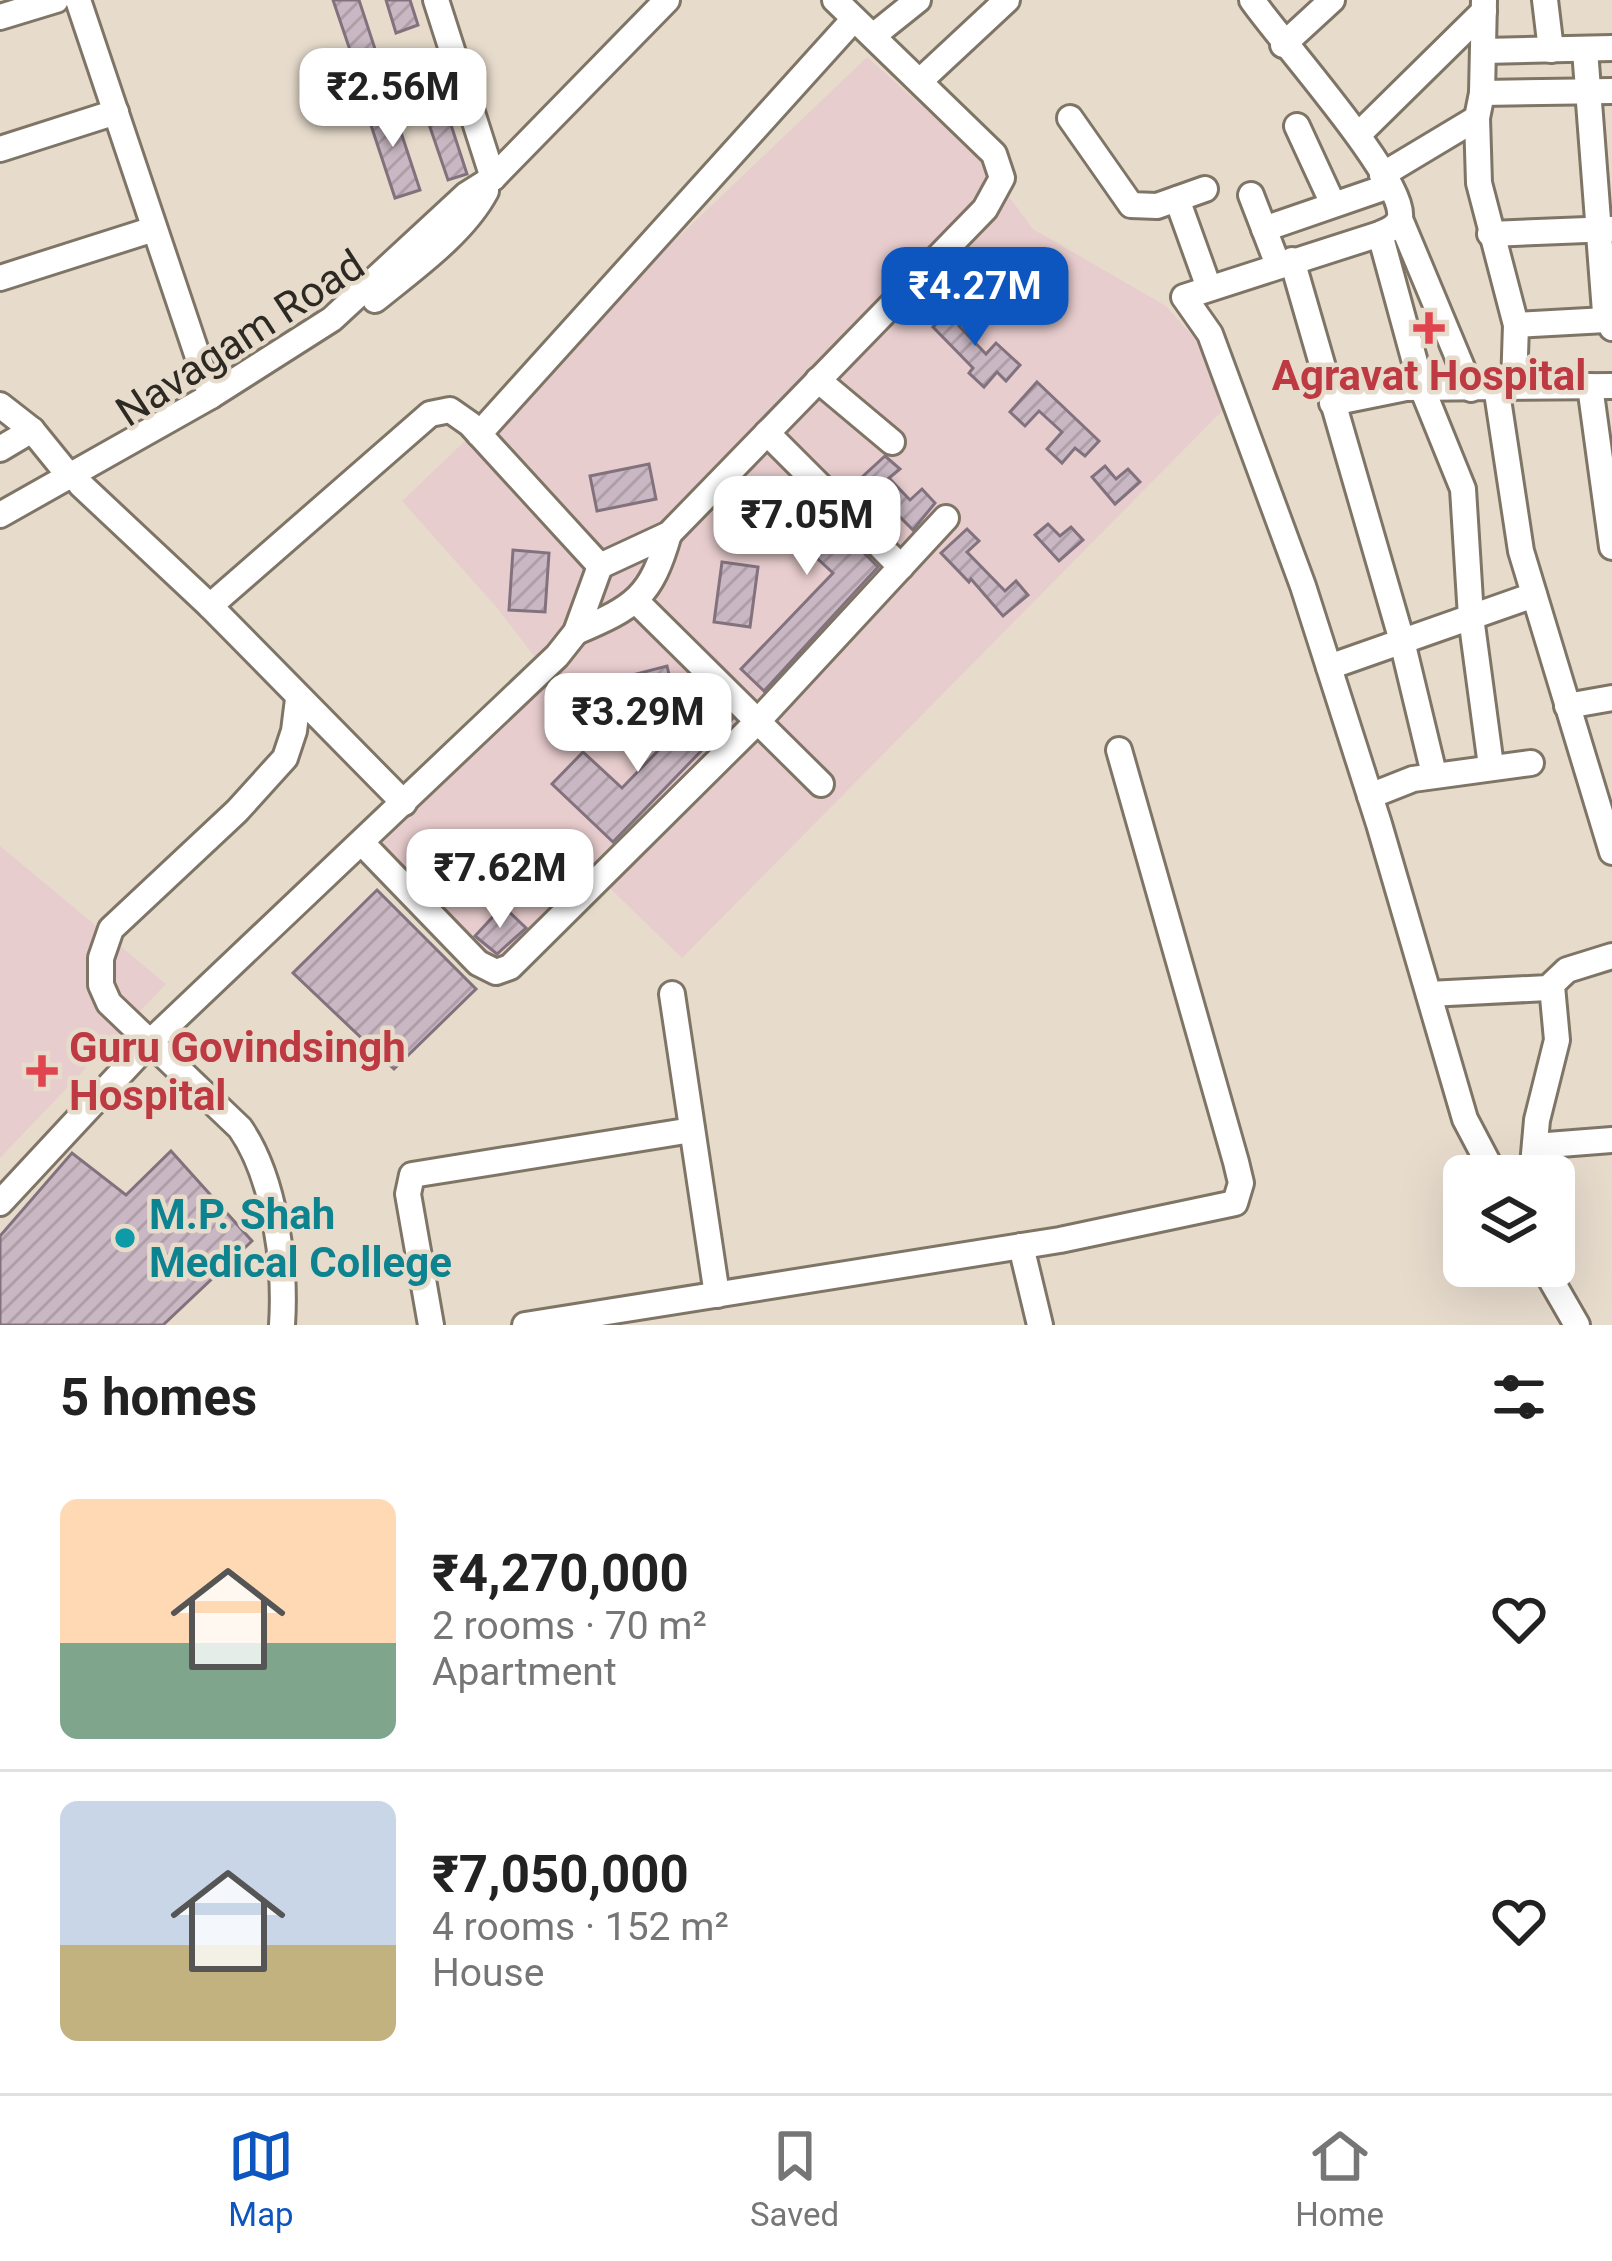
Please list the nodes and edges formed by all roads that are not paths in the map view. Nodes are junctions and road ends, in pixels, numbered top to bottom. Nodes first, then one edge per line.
1 (56, 0) edge
2 (78, 0) edge
3 (436, 0) edge
4 (667, 0) edge
5 (835, 0) edge
6 (918, 0) edge
7 (1007, 0) edge
8 (1252, 0) edge
9 (1332, 0) edge
10 (1545, 0) edge
11 (1484, 6) edge
12 (0, 17) edge
13 (864, 27) junction
14 (1283, 45) junction
15 (1612, 48) edge
16 (1484, 50) junction
17 (1551, 50) junction
18 (1585, 50) junction
19 (920, 81) junction
20 (1601, 91) edge
21 (1479, 106) junction
22 (116, 112) junction
23 (1070, 118) dead end
24 (1297, 126) dead end
25 (1359, 134) junction
26 (0, 149) edge
27 (1603, 153) edge
28 (493, 178) junction
29 (1385, 181) junction
30 (1205, 189) dead end
31 (1250, 195) dead end
32 (1178, 199) junction
33 (1333, 203) junction
34 (1390, 226) junction
35 (154, 229) junction
36 (1264, 229) junction
37 (1607, 230) edge
38 (1490, 234) junction
39 (1285, 263) junction
40 (0, 278) edge
41 (1209, 288) junction
42 (1609, 324) edge
43 (1516, 325) junction
44 (818, 380) junction
45 (1601, 386) edge
46 (1494, 387) junction
47 (1422, 388) junction
48 (212, 395) junction
49 (1332, 403) junction
50 (0, 405) edge
51 (32, 430) junction
52 (766, 433) junction
53 (479, 434) junction
54 (892, 442) dead end
55 (0, 448) edge
56 (1605, 452) edge
57 (76, 481) junction
58 (0, 515) edge
59 (946, 518) dead end
60 (0, 529) edge
61 (669, 534) junction
62 (1612, 547) edge
63 (600, 566) junction
64 (901, 567) junction
65 (1534, 595) junction
66 (637, 602) junction
67 (211, 606) junction
68 (1471, 617) junction
69 (576, 632) junction
70 (1402, 641) junction
71 (1329, 667) junction
72 (1612, 698) edge
73 (298, 699) junction
74 (1567, 706) junction
75 (758, 721) junction
76 (1119, 751) dead end
77 (1531, 763) dead end
78 (1491, 766) junction
79 (1434, 774) junction
80 (821, 784) dead end
81 (1370, 796) junction
82 (404, 803) junction
83 (362, 843) junction
84 (1612, 852) edge
85 (1612, 956) edge
86 (1552, 986) junction
87 (672, 994) dead end
88 (1429, 994) junction
89 (148, 1044) junction
90 (692, 1130) junction
91 (1612, 1140) edge
92 (1535, 1146) junction
93 (1484, 1155) edge
94 (1534, 1155) edge
95 (0, 1203) edge
96 (1021, 1246) junction
97 (1556, 1287) edge
98 (717, 1295) junction
99 (282, 1325) edge
100 (430, 1325) edge
101 (526, 1325) edge
102 (1040, 1325) edge
103 (1577, 1325) edge

1 - 12 street
2 - 22 street
3 - 28 street
4 - 28 street, Navagam Road
5 - 13 street
6 - 13 street
7 - 19 street
8 - 14 street
9 - 14 street
10 - 17 street
11 - 16 street
11 - 25 street
13 - 19 street
13 - 53 street
14 - 25 street
15 - 18 street
16 - 17 street
16 - 21 street
17 - 18 street
18 - 20 street
19 - 44 street
20 - 21 street
20 - 27 street
21 - 29 street
21 - 38 street
22 - 26 street
22 - 35 street
23 - 32 street
24 - 33 street
25 - 29 street
27 - 37 street
28 - 48 street, Navagam Road
28 - 57 street, Navagam Road
29 - 33 street
29 - 34 street
30 - 32 street
31 - 36 street
32 - 41 street
33 - 36 street
34 - 39 street
34 - 46 street
34 - 47 street
35 - 40 street
35 - 48 street
36 - 39 street
37 - 38 street
37 - 42 street
38 - 43 street
39 - 41 street
39 - 49 street
41 - 71 street
42 - 43 street
43 - 46 street
44 - 52 street
44 - 54 street
45 - 46 street
45 - 56 street
46 - 47 street
46 - 65 street
47 - 49 street
47 - 68 street
48 - 57 street, Navagam Road
49 - 70 street
50 - 51 street
51 - 55 street
51 - 57 street
52 - 61 street
52 - 64 street
53 - 63 street
53 - 67 street
56 - 62 street
57 - 58 street, Navagam Road
57 - 60 street, Navagam Road
57 - 67 street
59 - 64 street
61 - 63 street
61 - 66 street
63 - 69 street
64 - 75 street
65 - 68 street
65 - 74 street
66 - 69 street
66 - 75 street
67 - 73 street
68 - 70 street
68 - 78 street
69 - 82 street
70 - 71 street
70 - 79 street
71 - 81 street
72 - 74 street
73 - 82 street
73 - 89 street
74 - 84 street
75 - 80 street
75 - 83 street
76 - 96 street
77 - 78 street
78 - 79 street
79 - 81 street
81 - 88 street
82 - 83 street
83 - 89 street
85 - 86 street
86 - 88 street
86 - 92 street
87 - 90 street
88 - 93 street
89 - 95 street
89 - 99 street
90 - 98 street
90 - 100 street
91 - 92 street
92 - 94 street
96 - 98 street
96 - 102 street
97 - 103 street
98 - 101 street

